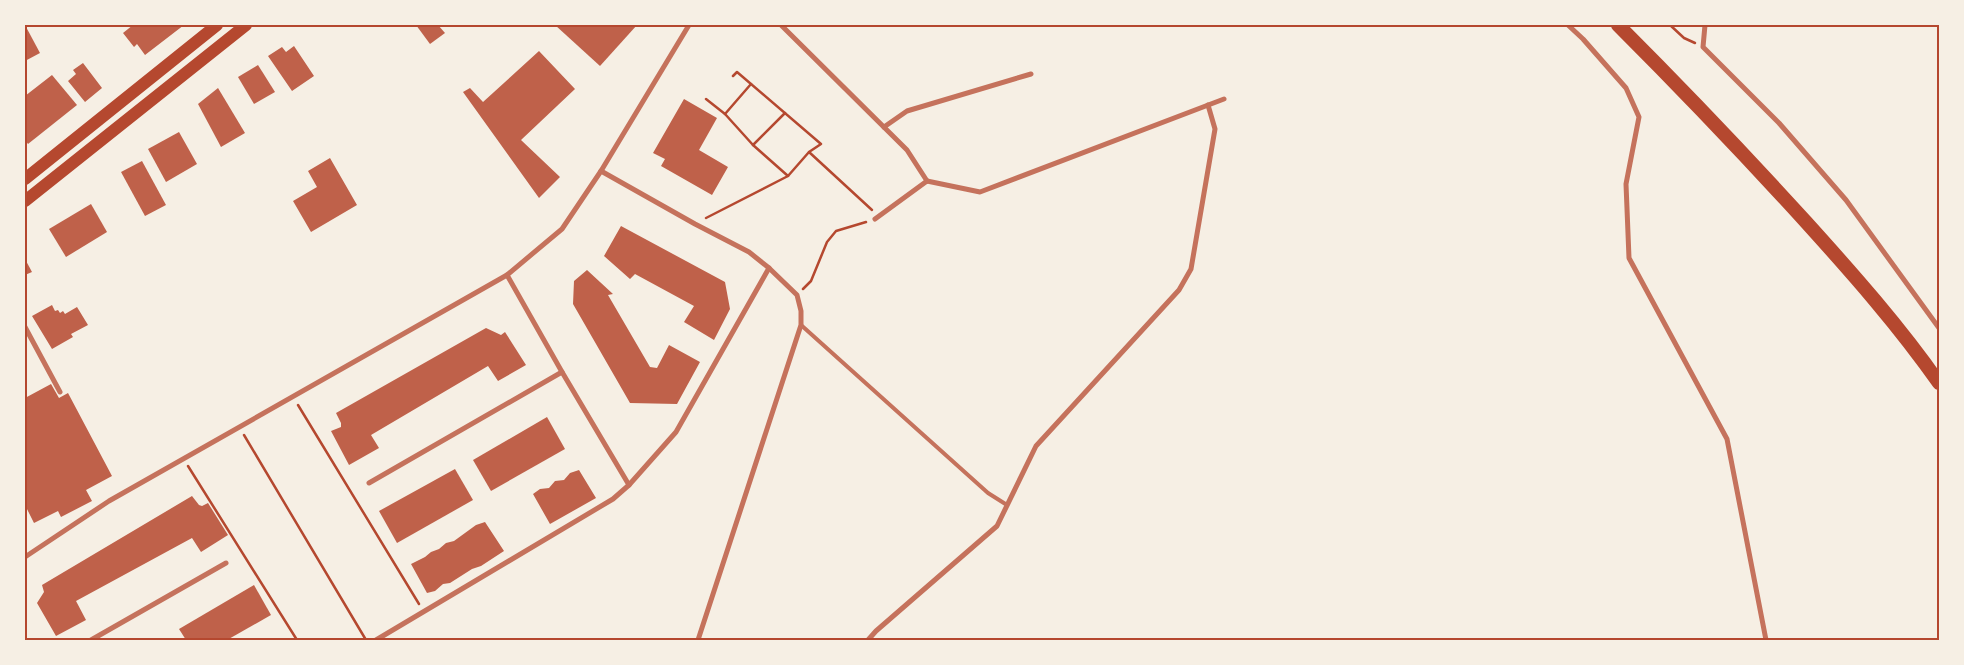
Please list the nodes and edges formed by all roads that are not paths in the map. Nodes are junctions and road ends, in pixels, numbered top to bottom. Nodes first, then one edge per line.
1 (217, 25) edge
2 (246, 25) edge
3 (689, 25) edge
4 (781, 25) edge
5 (1568, 25) edge
6 (1618, 25) edge
7 (1705, 25) edge
8 (1031, 74) dead end
9 (1224, 99) dead end
10 (1208, 105) junction
11 (884, 127) junction
12 (601, 171) junction
13 (25, 180) edge
14 (927, 182) junction
15 (25, 201) edge
16 (877, 218) road end
17 (770, 268) junction
18 (507, 275) junction
19 (801, 325) junction
20 (25, 327) edge
21 (1939, 328) edge
22 (562, 372) junction
23 (1939, 383) edge
24 (60, 392) dead end
25 (369, 484) dead end
26 (629, 485) junction
27 (1007, 505) junction
28 (25, 557) edge
29 (226, 563) dead end
30 (91, 640) edge
31 (376, 640) edge
32 (698, 640) edge
33 (868, 640) edge
34 (1766, 640) edge

1 - 13 main road
2 - 15 main road
3 - 12 street
4 - 11 street
5 - 34 street
6 - 23 highway
7 - 21 street
8 - 11 street
9 - 10 street
10 - 14 street
10 - 27 street
11 - 14 street
12 - 17 street
12 - 18 street
14 - 16 street
17 - 19 street
17 - 26 street
18 - 22 street
18 - 28 street
19 - 27 lane
19 - 32 street
20 - 24 street
22 - 25 street
22 - 26 street
26 - 31 street
27 - 33 street
29 - 30 street

